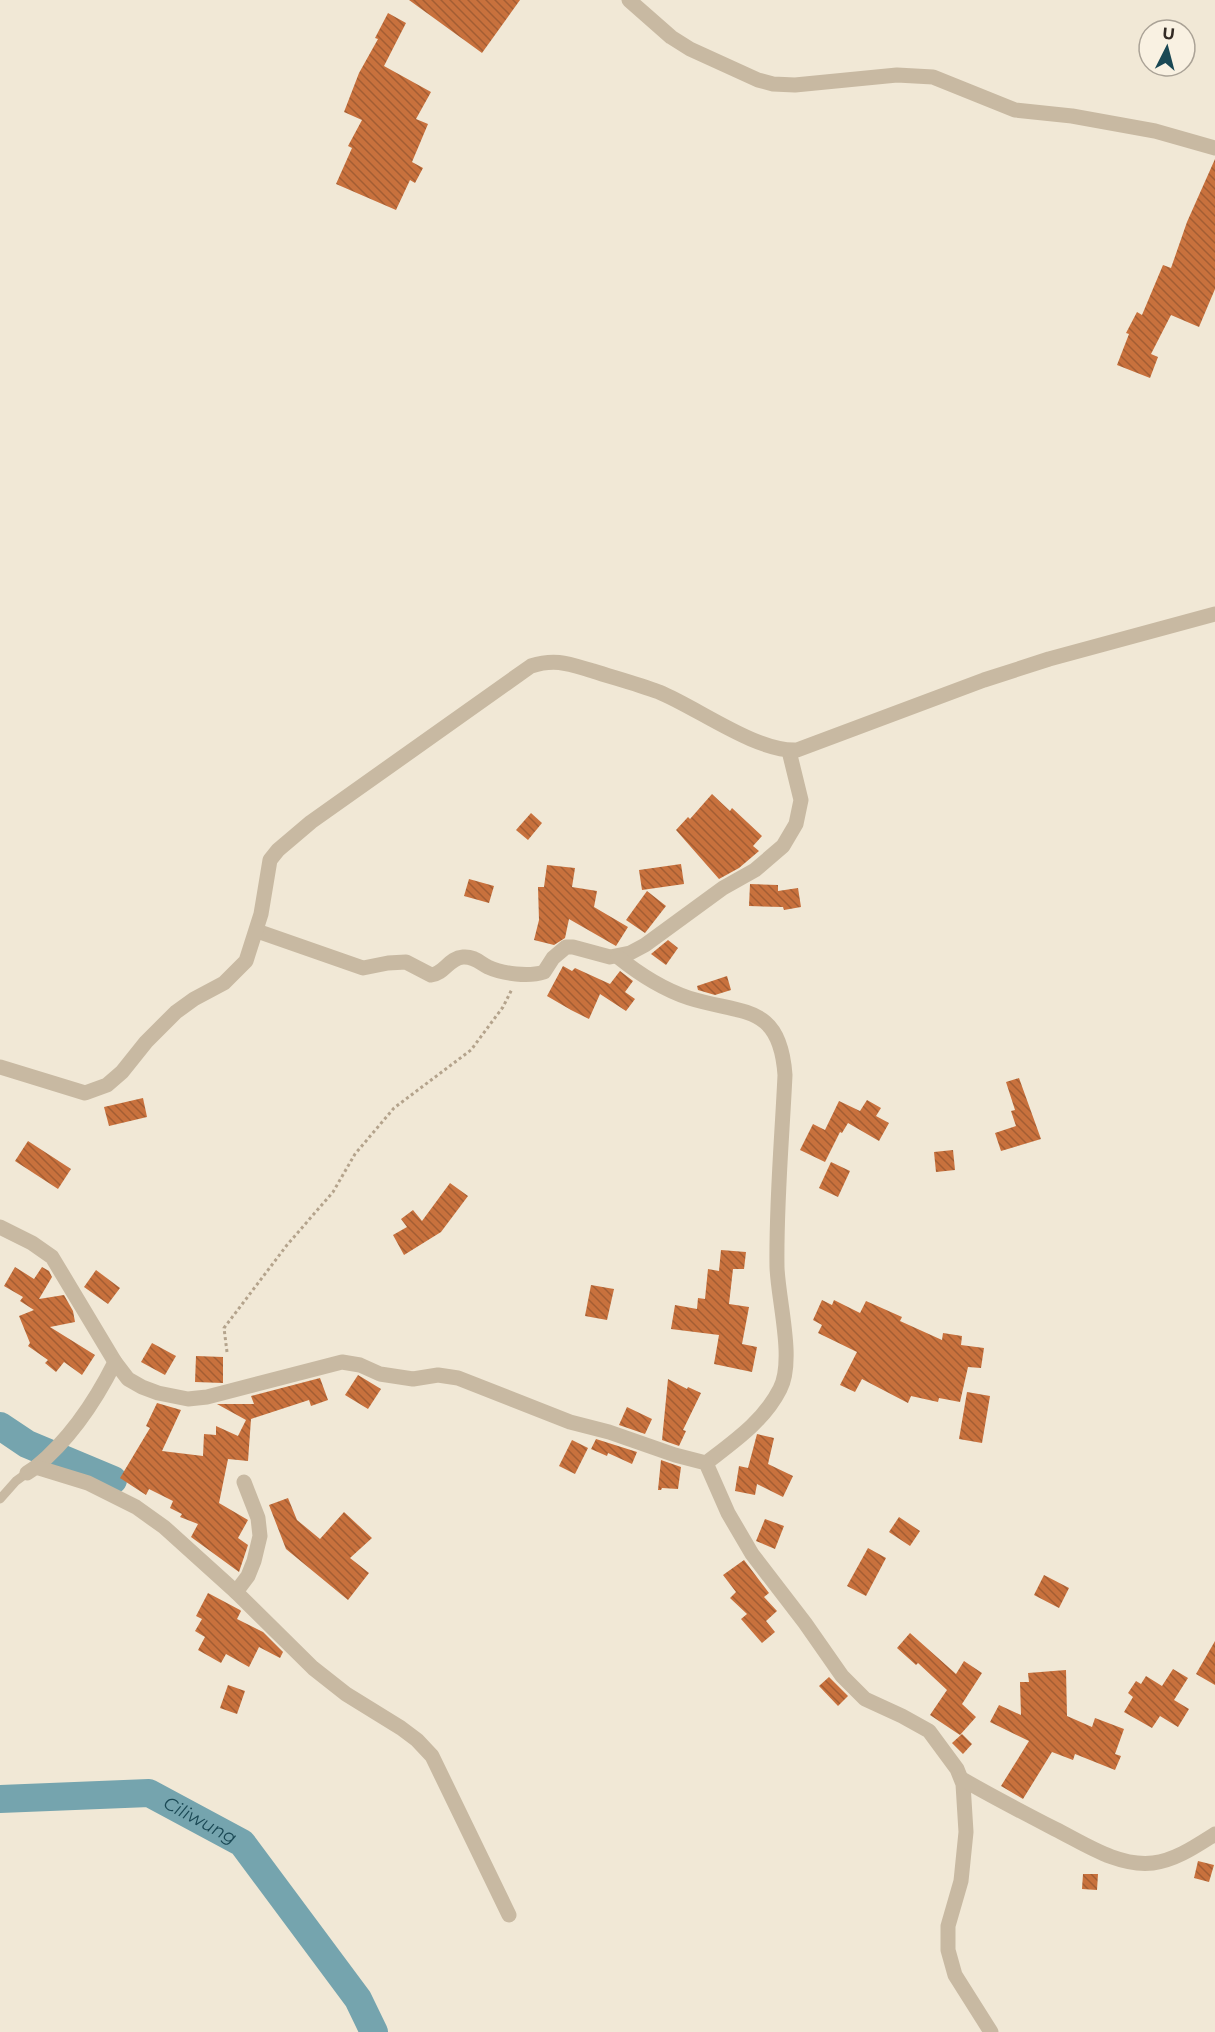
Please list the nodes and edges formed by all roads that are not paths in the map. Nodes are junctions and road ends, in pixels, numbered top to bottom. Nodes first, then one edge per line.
1 (630, 0) edge
2 (1215, 148) edge
3 (1215, 614) edge
4 (789, 751) junction
5 (257, 931) junction
6 (618, 957) junction
7 (0, 1067) edge
8 (0, 1227) edge
9 (115, 1362) junction
10 (706, 1463) junction
11 (35, 1468) junction
12 (244, 1482) dead end
13 (0, 1499) edge
14 (241, 1586) junction
15 (962, 1779) junction
16 (1215, 1834) edge
17 (509, 1915) dead end
18 (991, 2032) edge

1 - 2 street
3 - 4 street
4 - 5 street
4 - 6 street
5 - 6 street
5 - 7 street
6 - 10 street
8 - 9 street
9 - 10 street
9 - 11 street
10 - 15 street
11 - 13 lane
11 - 14 street
12 - 14 street
14 - 17 street
15 - 16 street
15 - 18 street

